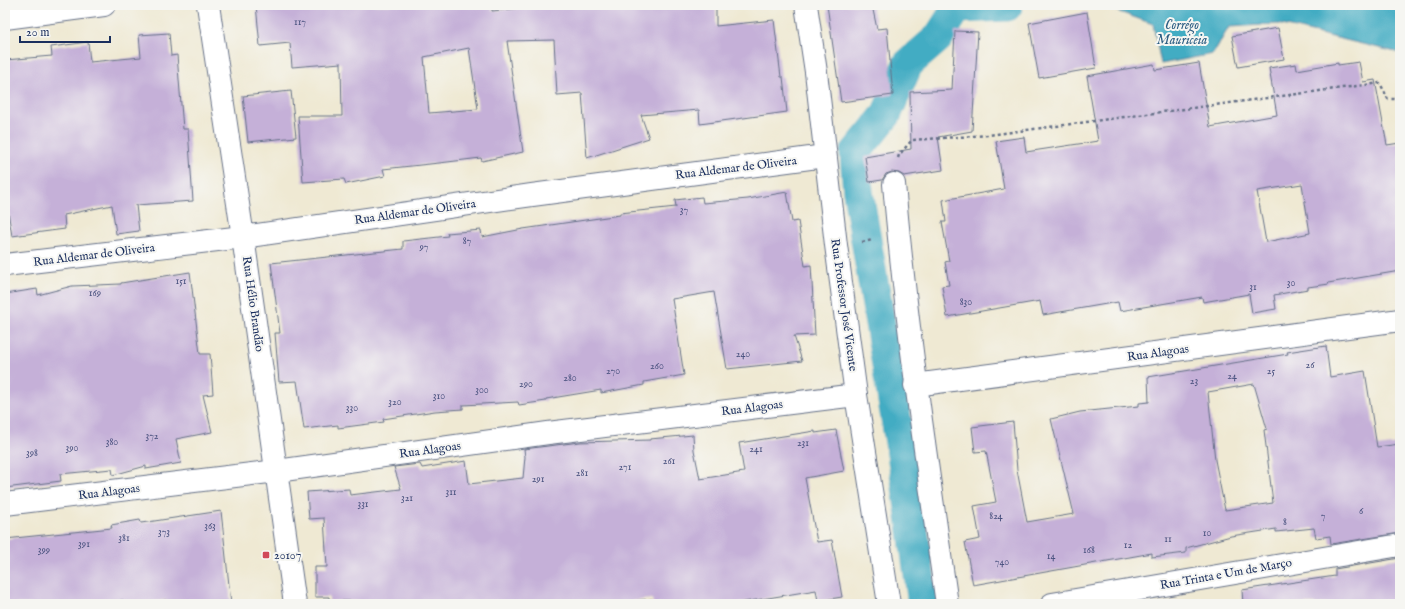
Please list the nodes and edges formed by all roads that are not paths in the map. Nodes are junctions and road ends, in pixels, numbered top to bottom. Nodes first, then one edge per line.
1 (104, 5) edge
2 (208, 5) edge
3 (806, 5) edge
4 (5, 18) edge
5 (825, 156) junction
6 (894, 184) road end
7 (243, 237) junction
8 (5, 265) edge
9 (1400, 320) edge
10 (915, 385) junction
11 (856, 395) junction
12 (277, 471) junction
13 (5, 504) edge
14 (1400, 545) edge
15 (295, 604) edge
16 (889, 604) edge
17 (947, 604) edge
18 (1052, 604) edge

1 - 4 street
2 - 7 street, Rua Hélio Brandão
3 - 5 street, Rua Professor José Vicente
5 - 7 street, Rua Aldemar de Oliveira
5 - 11 street, Rua Professor José Vicente
6 - 10 street
7 - 8 street, Rua Aldemar de Oliveira
7 - 12 street, Rua Hélio Brandão
9 - 10 street, Rua Alagoas
10 - 17 street
11 - 12 street, Rua Alagoas
11 - 16 street, Rua Professor José Vicente
12 - 13 street, Rua Alagoas
12 - 15 street, Rua Hélio Brandão
14 - 18 street, Rua Trinta e Um de Março

